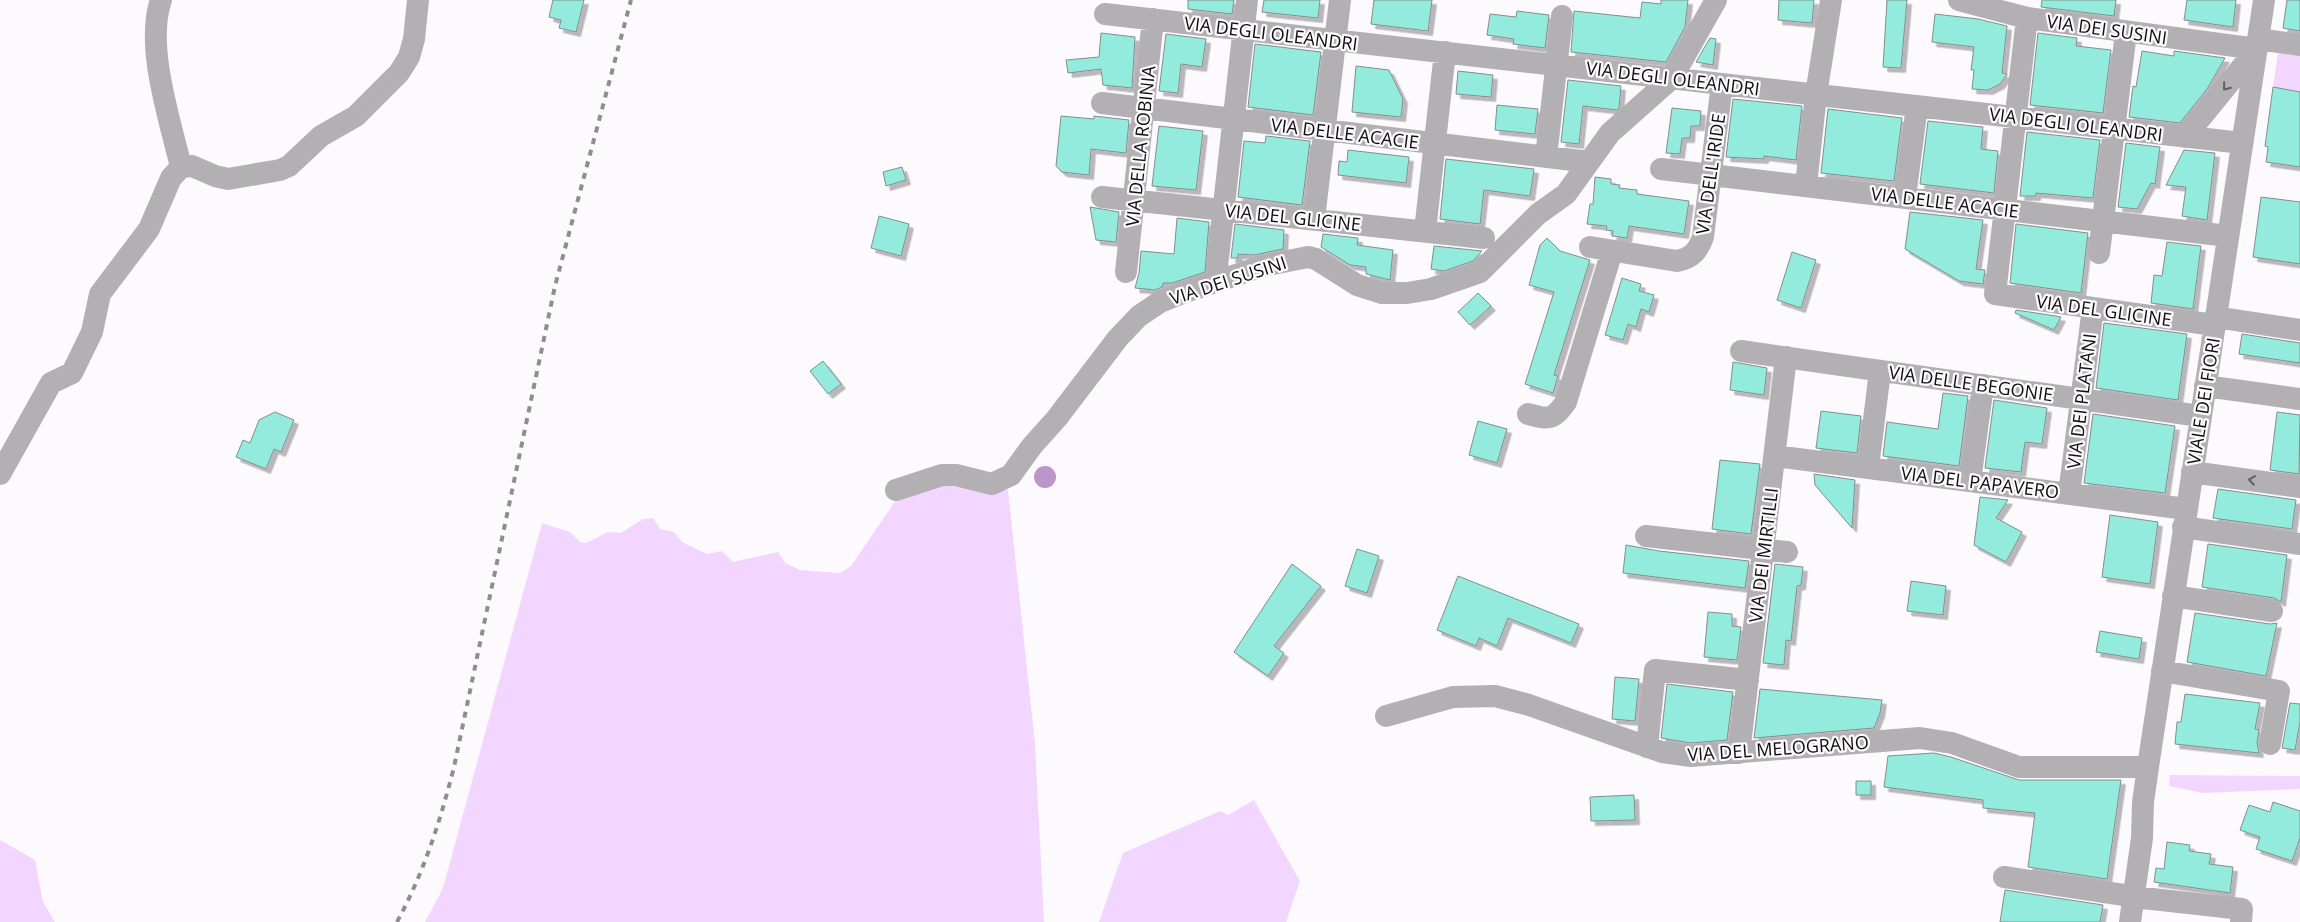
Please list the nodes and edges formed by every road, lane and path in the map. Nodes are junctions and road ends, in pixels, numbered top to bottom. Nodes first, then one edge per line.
1 (161, 0) edge
2 (418, 0) edge
3 (1247, 0) edge
4 (1340, 0) edge
5 (1716, 0) edge
6 (1831, 0) edge
7 (1959, 0) edge
8 (2264, 0) edge
9 (1105, 14) dead end
10 (1562, 16) dead end
11 (2027, 18) junction
12 (1153, 19) junction
13 (1244, 29) junction
14 (2126, 32) junction
15 (1335, 40) junction
16 (2258, 44) junction
17 (2300, 45) edge
18 (1445, 52) junction
19 (1556, 65) junction
20 (1672, 78) junction
21 (1722, 84) junction
22 (1816, 95) junction
23 (1102, 103) dead end
24 (1917, 106) junction
25 (1144, 108) junction
26 (2015, 118) junction
27 (1233, 119) junction
28 (2114, 129) junction
29 (1325, 130) junction
30 (2185, 137) junction
31 (2242, 143) junction
32 (1435, 144) junction
33 (1546, 157) junction
34 (1589, 162) junction
35 (181, 167) junction
36 (1661, 169) dead end
37 (1711, 174) junction
38 (1806, 185) junction
39 (1102, 197) dead end
40 (1905, 197) junction
41 (1134, 200) junction
42 (2005, 209) junction
43 (1223, 210) junction
44 (1314, 219) junction
45 (2103, 221) junction
46 (1425, 231) junction
47 (2228, 236) junction
48 (1484, 238) dead end
49 (1590, 247) dead end
50 (1612, 251) junction
51 (2099, 253) dead end
52 (1216, 267) dead end
53 (1126, 272) dead end
54 (2092, 308) junction
55 (2215, 321) junction
56 (2300, 330) edge
57 (1741, 351) dead end
58 (1786, 357) junction
59 (1880, 371) junction
60 (1982, 385) junction
61 (2205, 386) junction
62 (2081, 399) junction
63 (2300, 399) edge
64 (1528, 414) dead end
65 (2200, 416) junction
66 (1774, 456) junction
67 (1868, 468) junction
68 (2192, 472) junction
69 (0, 474) edge
70 (1970, 481) junction
71 (2300, 487) edge
72 (896, 490) dead end
73 (2069, 494) junction
74 (2185, 518) junction
75 (1646, 536) dead end
76 (2300, 544) edge
77 (1764, 550) junction
78 (1787, 552) dead end
79 (2173, 596) junction
80 (2272, 611) dead end
81 (2162, 671) junction
82 (1748, 680) junction
83 (1386, 716) dead end
84 (2270, 744) dead end
85 (1647, 747) junction
86 (1740, 753) junction
87 (2148, 767) junction
88 (2004, 877) dead end
89 (2129, 896) junction
90 (2120, 922) edge
91 (2130, 922) edge
92 (2241, 922) edge

1 - 35 street
2 - 35 street
3 - 13 street
4 - 15 street
5 - 20 street, VIA DEI SUSINI
6 - 22 street
7 - 11 street, VIA DEI SUSINI
8 - 16 street, VIALE DEI FIORI
9 - 12 street, VIA DEGLI OLEANDRI
10 - 19 street
11 - 14 street, VIA DEI SUSINI
11 - 26 street
12 - 13 street, VIA DEGLI OLEANDRI
12 - 25 street, VIA DELLA ROBINIA
13 - 15 street, VIA DEGLI OLEANDRI
13 - 27 street
14 - 16 street, VIA DEI SUSINI
14 - 28 street
15 - 18 street, VIA DEGLI OLEANDRI
15 - 29 street
16 - 17 street, VIA DEI SUSINI
16 -> 30 street
16 - 31 street, VIALE DEI FIORI
18 - 19 street, VIA DEGLI OLEANDRI
18 - 32 street
19 - 20 street, VIA DEGLI OLEANDRI
19 - 33 street
20 - 21 street, VIA DEGLI OLEANDRI
20 - 34 street, VIA DEI SUSINI
21 - 22 street, VIA DEGLI OLEANDRI
21 - 37 street, VIA DELL'IRIDE
22 - 24 street, VIA DEGLI OLEANDRI
22 - 38 street
23 - 25 street, VIA DELLE ACACIE
24 - 26 street, VIA DEGLI OLEANDRI
24 - 40 street
25 - 27 street, VIA DELLE ACACIE
25 - 41 street, VIA DELLA ROBINIA
26 - 28 street, VIA DEGLI OLEANDRI
26 - 42 street
27 - 29 street, VIA DELLE ACACIE
27 - 43 street
28 - 30 street, VIA DEGLI OLEANDRI
28 - 45 street
29 - 32 street, VIA DELLE ACACIE
29 - 44 street
30 - 31 street, VIA DEGLI OLEANDRI
31 - 47 street, VIALE DEI FIORI
32 - 33 street, VIA DELLE ACACIE
32 - 46 street
33 - 34 street, VIA DELLE ACACIE
34 - 72 street, VIA DEI SUSINI
35 - 69 street
36 - 37 street, VIA DELLE ACACIE
37 - 38 street, VIA DELLE ACACIE
37 - 50 street, VIA DELL'IRIDE
38 - 40 street, VIA DELLE ACACIE
39 - 41 street, VIA DEL GLICINE
40 - 42 street, VIA DELLE ACACIE
41 - 43 street, VIA DEL GLICINE
41 - 53 street, VIA DELLA ROBINIA
42 - 45 street, VIA DELLE ACACIE
42 - 54 street, VIA DEL GLICINE
43 - 44 street, VIA DEL GLICINE
43 - 52 street
44 - 46 street, VIA DEL GLICINE
45 - 47 street, VIA DELLE ACACIE
45 - 51 street
46 - 48 street, VIA DEL GLICINE
47 - 55 street, VIALE DEI FIORI
49 - 50 street
50 - 64 street
54 - 55 street, VIA DEL GLICINE
54 - 62 street, VIA DEI PLATANI
55 - 56 street, VIA DEL GLICINE
55 - 61 street, VIALE DEI FIORI
57 - 58 street, VIA DELLE BEGONIE
58 - 59 street, VIA DELLE BEGONIE
58 - 66 street, VIA DEI MIRTILLI
59 - 60 street, VIA DELLE BEGONIE
59 - 67 street
60 - 62 street, VIA DELLE BEGONIE
60 - 70 street
61 - 63 street
61 - 65 street, VIALE DEI FIORI
62 - 65 street, VIA DELLE BEGONIE
62 - 73 street, VIA DEI PLATANI
65 - 68 street, VIALE DEI FIORI
66 - 67 street, VIA DEL PAPAVERO
66 - 77 street, VIA DEI MIRTILLI
67 - 70 street, VIA DEL PAPAVERO
71 -> 68 street
68 - 74 street, VIALE DEI FIORI
70 - 73 street, VIA DEL PAPAVERO
73 - 74 street, VIA DEL PAPAVERO
74 - 76 street, VIA DEL PAPAVERO
74 - 79 street, VIALE DEI FIORI
75 - 77 street
77 - 78 street
77 - 82 street, VIA DEI MIRTILLI
79 - 80 street
79 - 81 street, VIALE DEI FIORI
81 - 84 street
81 - 87 street, VIALE DEI FIORI
82 - 85 street
82 - 86 street, VIA DEI MIRTILLI
83 - 85 street, VIA DEL MELOGRANO
85 - 86 street, VIA DEL MELOGRANO
86 - 87 street, VIA DEL MELOGRANO
87 - 89 street, VIALE DEI FIORI
88 - 89 street
89 - 90 street, VIALE DEI FIORI
89 - 91 street, VIALE DEI FIORI
89 - 92 street

